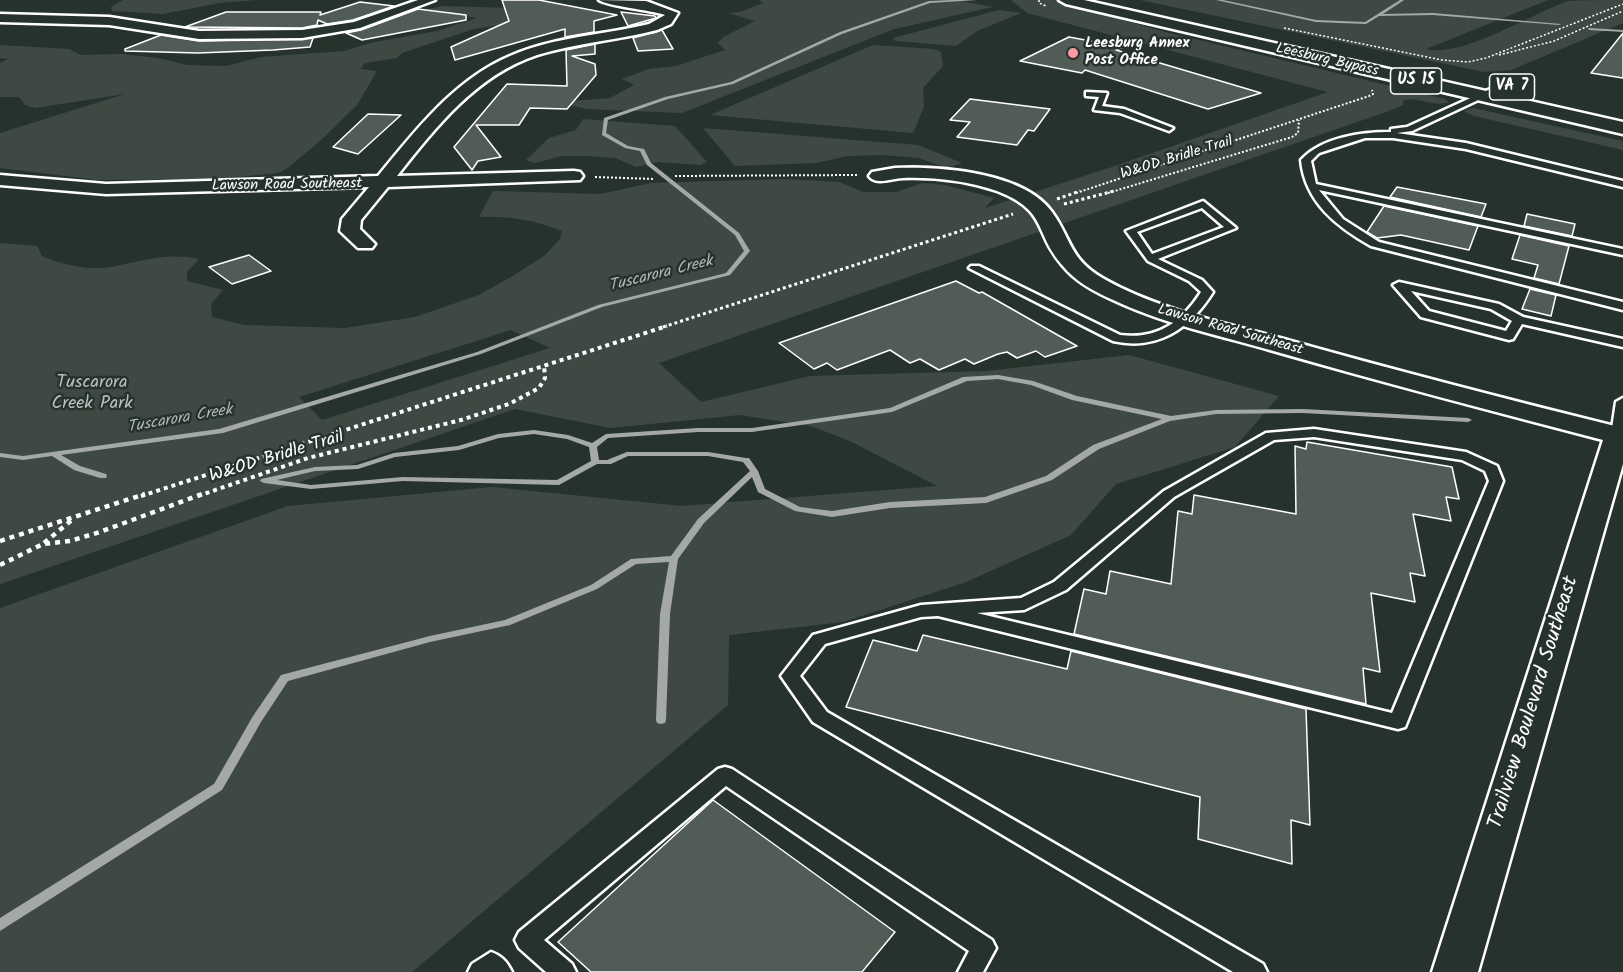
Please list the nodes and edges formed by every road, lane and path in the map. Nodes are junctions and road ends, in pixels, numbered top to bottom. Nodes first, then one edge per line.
1 (429, 0) edge
2 (442, 0) edge
3 (605, 0) edge
4 (1070, 1) edge
5 (1114, 1) edge
6 (1623, 4) edge
7 (408, 8) junction
8 (1623, 11) edge
9 (0, 18) edge
10 (1276, 27) dead end
11 (1486, 58) junction
12 (1401, 64) junction
13 (1502, 87) junction
14 (1089, 94) dead end
15 (1369, 96) dead end
16 (1482, 96) junction
17 (1560, 96) dead end
18 (1623, 114) edge
19 (1299, 120) junction
20 (1169, 128) dead end
21 (1623, 128) edge
22 (1364, 135) junction
23 (574, 176) joint
24 (675, 176) dead end
25 (878, 176) joint
26 (655, 178) dead end
27 (0, 180) edge
28 (383, 183) junction
29 (1623, 184) edge
30 (1312, 186) junction
31 (1015, 213) dead end
32 (365, 244) dead end
33 (1623, 252) edge
34 (1151, 258) junction
35 (975, 268) dead end
36 (1623, 306) edge
37 (1186, 320) junction
38 (1519, 320) junction
39 (1623, 343) edge
40 (544, 365) junction
41 (1621, 425) edge
42 (75, 517) junction
43 (0, 541) edge
44 (43, 544) junction
45 (0, 565) edge
46 (939, 610) junction
47 (480, 972) edge
48 (500, 972) edge
49 (564, 972) edge
50 (970, 972) edge
51 (1255, 972) edge
52 (1455, 972) edge

1 - 7 street
2 - 7 street
3 - 28 street
4 - 16 highway, Leesburg Bypass / US 15
5 - 12 highway, Leesburg Bypass / US 15
6 - 11 path
7 - 9 street
8 - 11 path
10 - 11 path
12 - 13 highway, Leesburg Bypass / US 15
12 - 17 highway, VA 7
13 - 16 lane
13 - 18 highway, Leesburg Bypass / US 15
14 - 20 lane
15 - 19 path
16 - 21 highway, Leesburg Bypass / US 15
16 - 22 lane
19 - 19 path, W&OD Bridle Trail
22 - 29 lane
22 - 30 lane
23 - 26 path
23 - 28 street, Lawson Road Southeast
24 - 25 path
25 - 37 street, Lawson Road Southeast
27 - 28 street, Lawson Road Southeast
28 - 32 street
30 - 33 lane
30 - 36 lane
31 - 40 path
34 - 34 lane
34 - 37 lane
35 - 37 lane
37 - 41 street, Lawson Road Southeast
38 - 38 lane
38 - 39 lane
40 - 42 path
40 - 44 path, W&OD Bridle Trail
41 - 52 street, Trailview Boulevard Southeast
42 - 43 path
42 - 44 path
44 - 45 path, W&OD Bridle Trail
46 - 46 lane
46 - 51 lane
47 - 48 lane
49 - 50 lane

